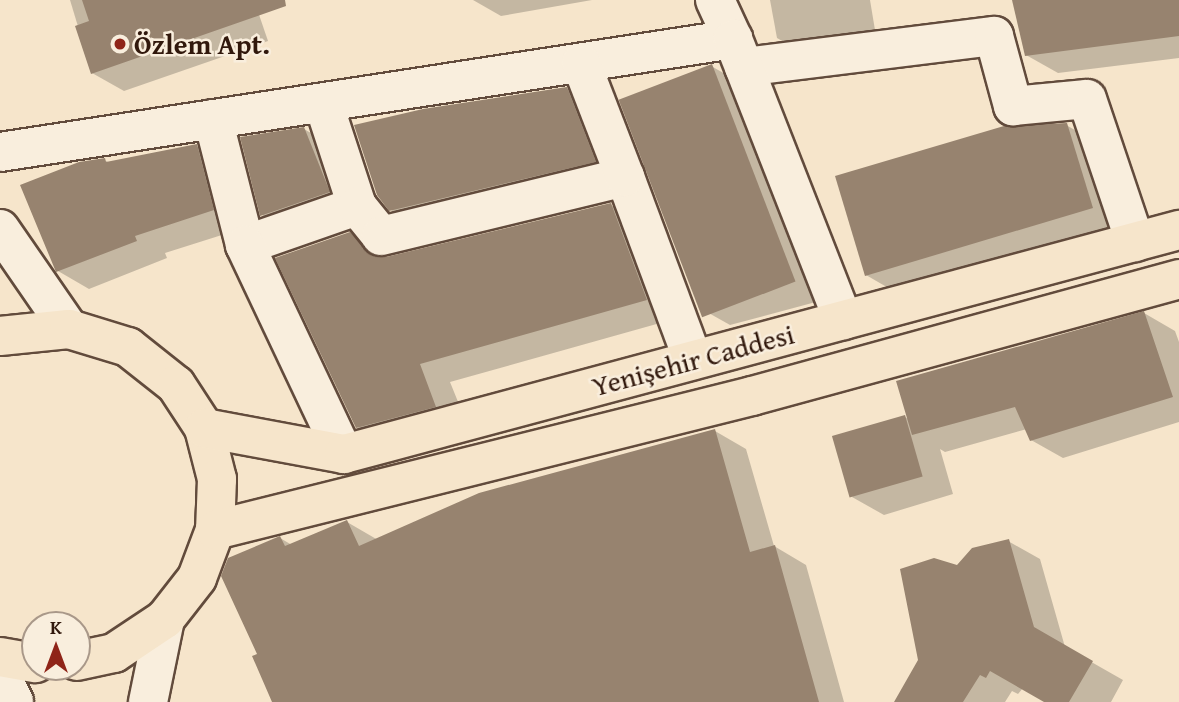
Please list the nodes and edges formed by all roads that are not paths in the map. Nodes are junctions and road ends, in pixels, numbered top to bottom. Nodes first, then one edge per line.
1 (715, 0) edge
2 (738, 53) junction
3 (581, 63) junction
4 (323, 102) junction
5 (213, 119) junction
6 (0, 152) edge
7 (625, 177) junction
8 (357, 206) junction
9 (0, 229) edge
10 (1179, 230) edge
11 (1135, 242) junction
12 (245, 245) junction
13 (1179, 279) edge
14 (843, 320) junction
15 (69, 329) junction
16 (0, 336) edge
17 (693, 360) junction
18 (204, 428) junction
19 (344, 454) junction
20 (215, 530) junction
21 (164, 619) junction
22 (0, 657) edge
23 (91, 658) edge
24 (21, 661) edge
25 (0, 673) edge
26 (14, 702) edge
27 (148, 702) edge

1 - 2 street
2 - 3 street
2 - 11 street
2 - 14 street
3 - 4 street
3 - 7 street
4 - 5 street
4 - 8 street
5 - 6 street
5 - 12 street
7 - 8 street
7 - 17 street
8 - 12 street
9 - 15 street
10 - 11 main road, Yenişehir Caddesi
11 - 14 main road, Yenişehir Caddesi
12 - 19 street
13 - 20 main road, Yenişehir Caddesi
14 - 17 main road, Yenişehir Caddesi
15 - 16 main road
15 - 18 main road
17 - 19 main road, Yenişehir Caddesi
18 - 19 main road, Yenişehir Caddesi
18 - 20 main road
20 - 21 main road
21 - 23 main road
21 - 27 street
22 - 24 main road
25 - 26 street

